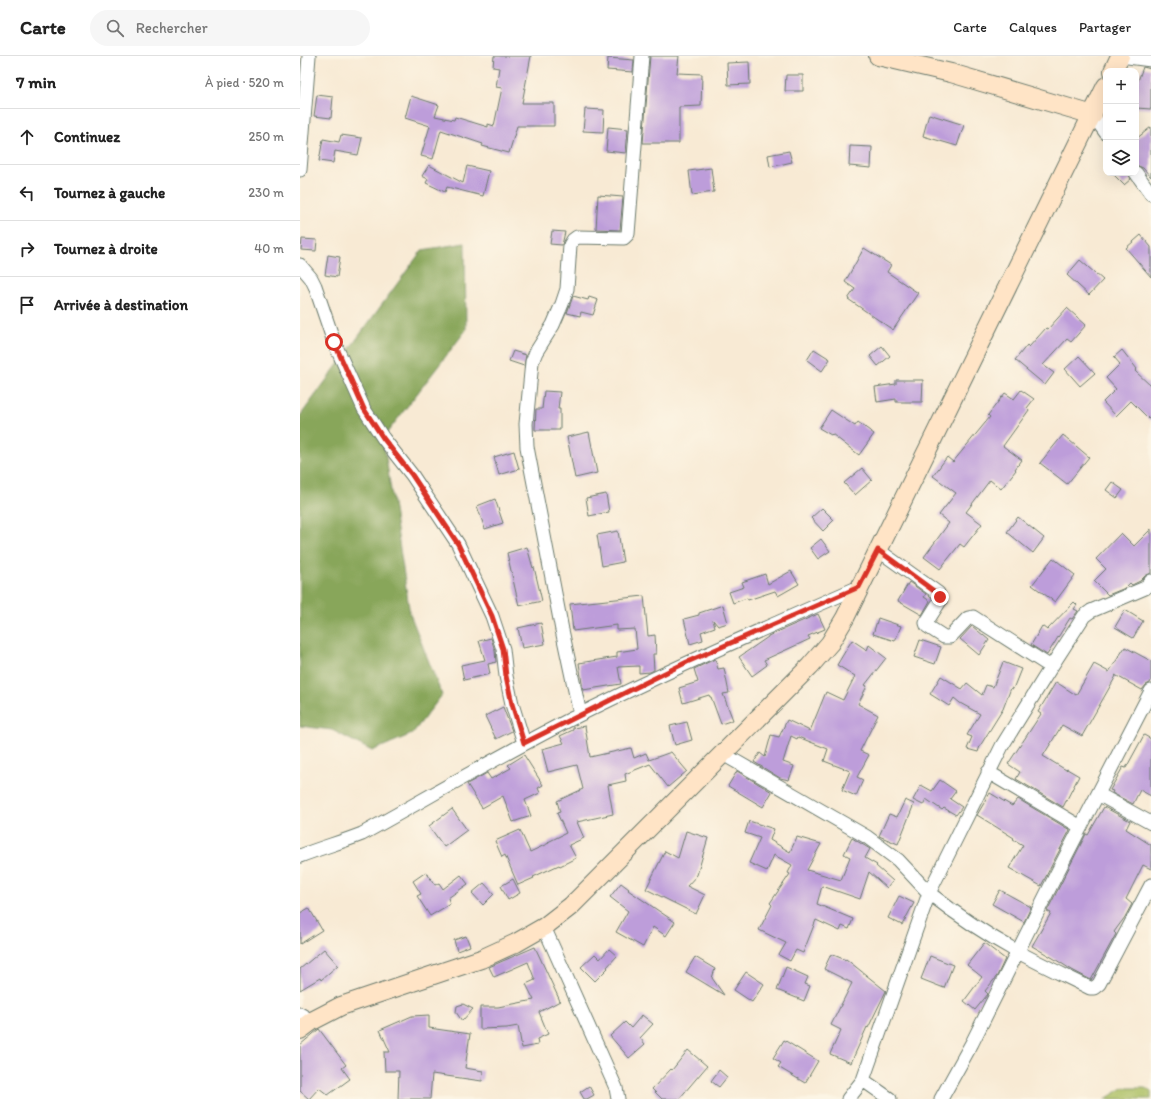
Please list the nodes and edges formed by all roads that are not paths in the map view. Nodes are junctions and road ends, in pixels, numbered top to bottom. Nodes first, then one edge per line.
1 (309, 56) edge
2 (642, 56) edge
3 (878, 56) edge
4 (1120, 56) edge
5 (1151, 60) edge
6 (1114, 68) edge
7 (1103, 93) edge
8 (1093, 115) junction
9 (1103, 129) edge
10 (300, 170) edge
11 (1138, 176) edge
12 (1151, 194) edge
13 (300, 265) edge
14 (878, 550) junction
15 (859, 587) junction
16 (1149, 587) edge
17 (1051, 666) junction
18 (1150, 695) edge
19 (580, 714) junction
20 (524, 743) junction
21 (723, 754) junction
22 (988, 772) junction
23 (1098, 794) junction
24 (1151, 823) edge
25 (1081, 827) junction
26 (300, 856) edge
27 (1151, 885) edge
28 (929, 893) junction
29 (544, 927) junction
30 (1018, 952) junction
31 (304, 1021) edge
32 (863, 1080) junction
33 (617, 1093) edge
34 (624, 1099) edge
35 (848, 1099) edge
36 (890, 1099) edge
37 (941, 1099) edge

1 - 10 street
2 - 19 street
3 - 8 street
4 - 5 street
4 - 6 street
7 - 8 street
8 - 9 street
8 - 14 street
11 - 12 street
13 - 20 street
14 - 15 street
14 - 17 street
15 - 19 street
15 - 21 street
16 - 17 street
17 - 22 street
18 - 23 street
19 - 20 street
20 - 26 street
21 - 28 street
21 - 29 street
22 - 25 street
22 - 28 street
23 - 24 street
23 - 25 street
25 - 30 street
27 - 30 street
28 - 30 street
28 - 32 street
29 - 31 street
29 - 33 street
30 - 37 street
32 - 35 street
32 - 36 street
33 - 34 street

